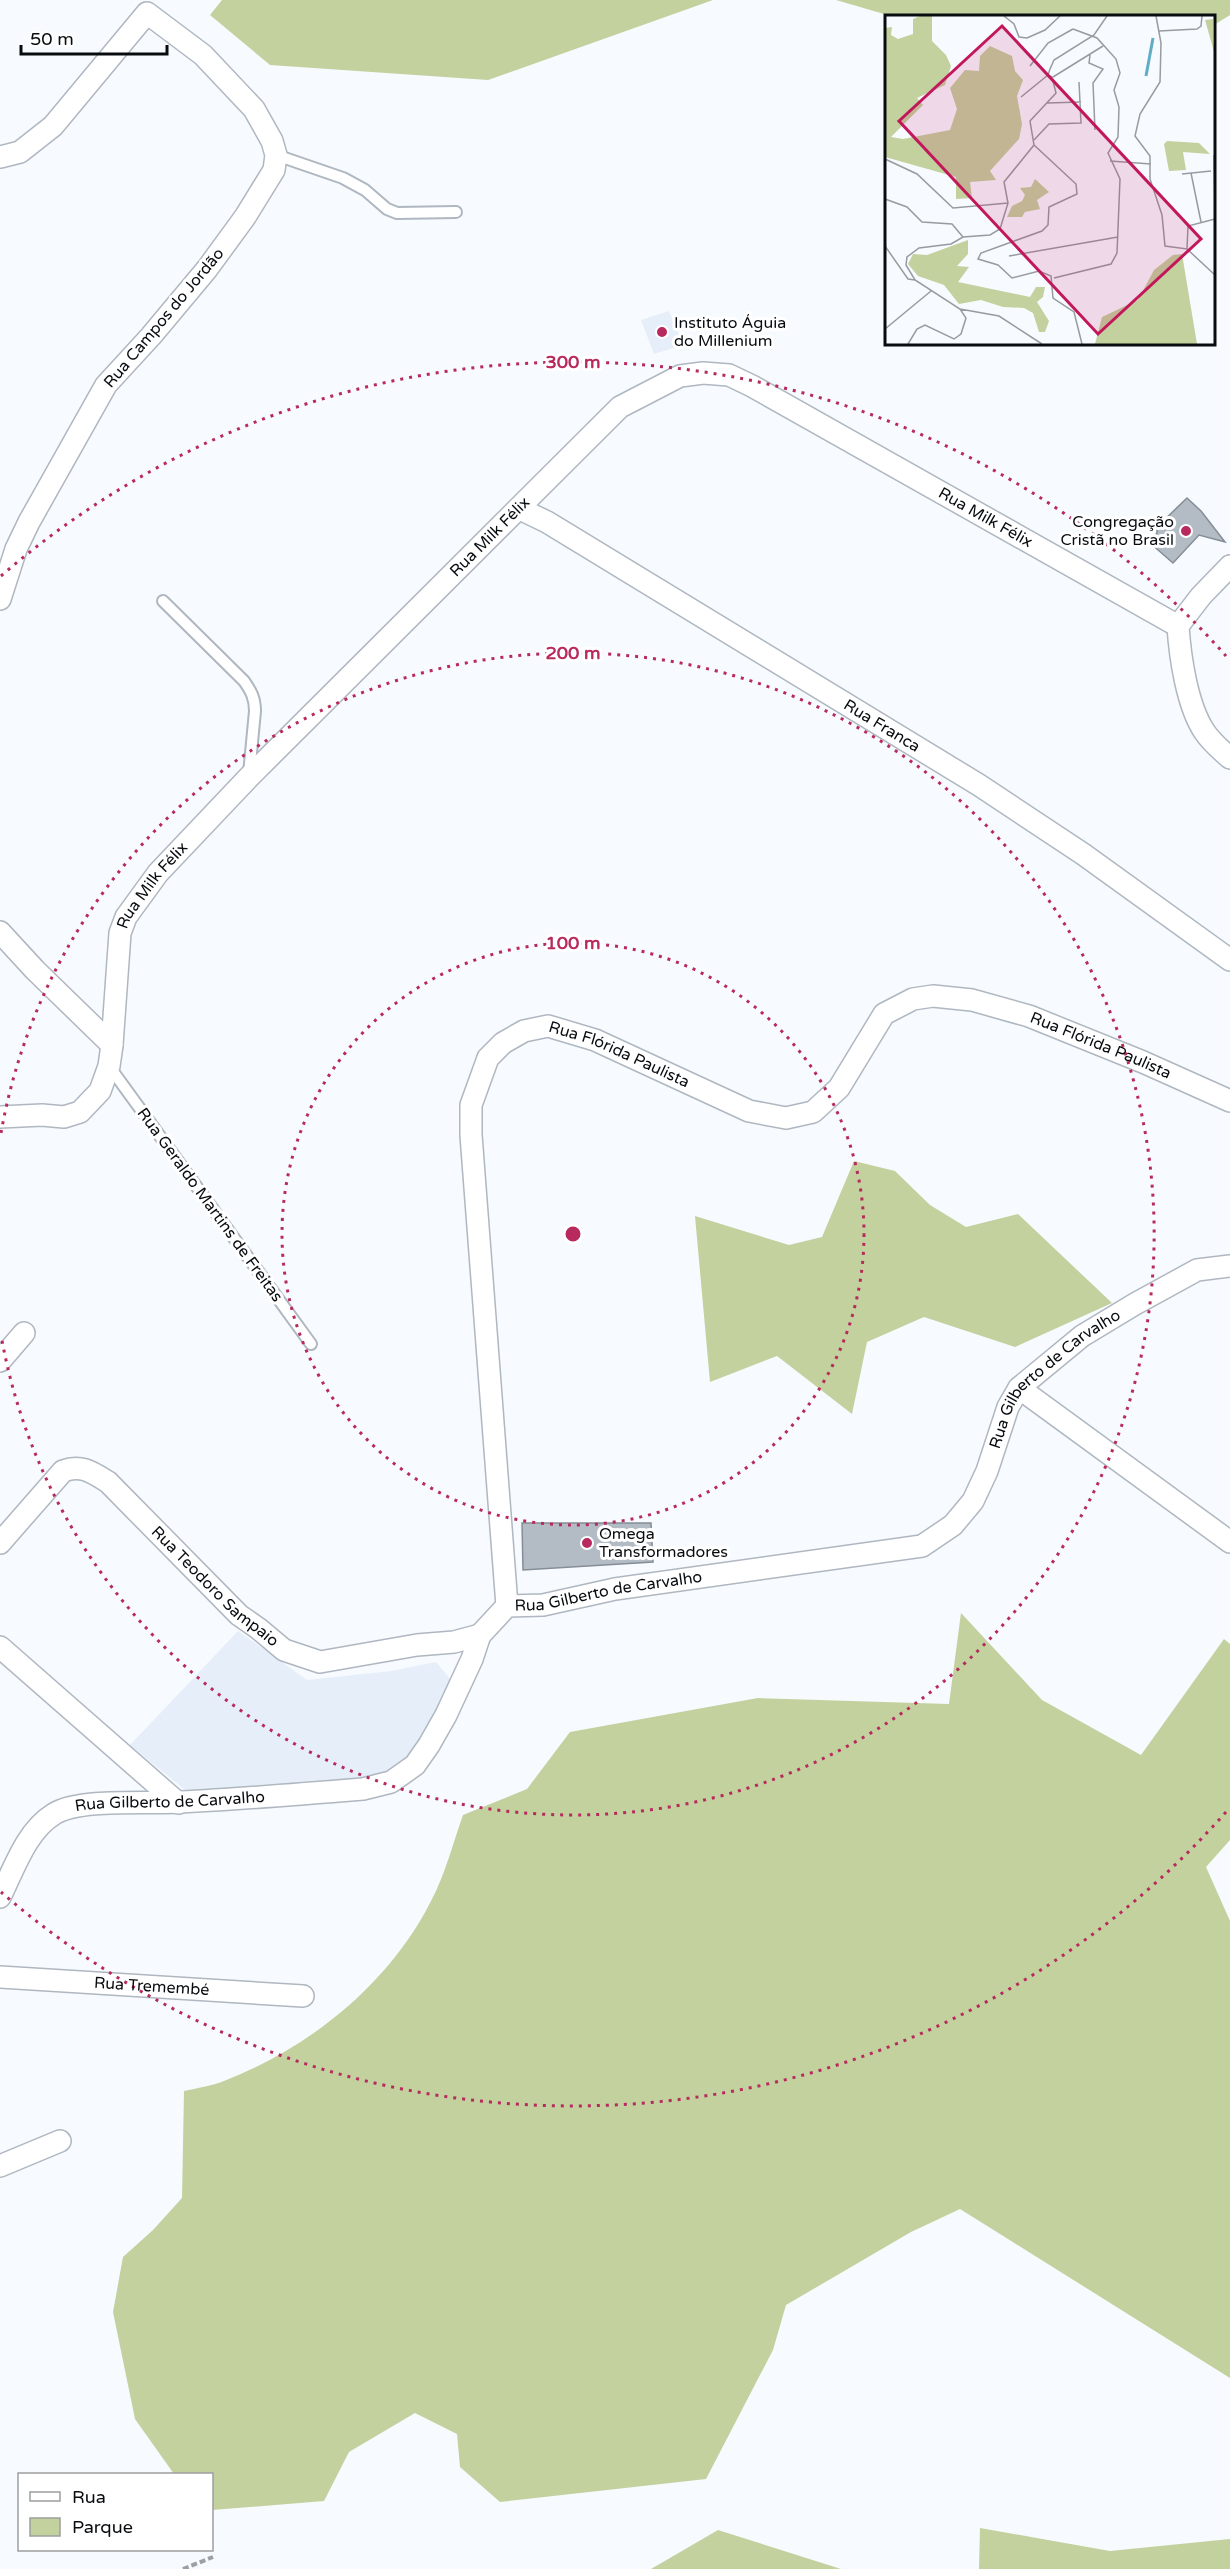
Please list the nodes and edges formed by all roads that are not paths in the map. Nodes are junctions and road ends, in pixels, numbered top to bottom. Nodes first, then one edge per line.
1 (143, 6) edge
2 (0, 157) edge
3 (275, 162) junction
4 (456, 213) dead end
5 (520, 509) junction
6 (1230, 566) edge
7 (0, 599) edge
8 (163, 601) dead end
9 (1178, 627) junction
10 (1230, 758) edge
11 (249, 777) junction
12 (0, 932) edge
13 (1230, 960) edge
14 (112, 1045) junction
15 (109, 1066) junction
16 (1230, 1101) edge
17 (0, 1117) edge
18 (1230, 1266) edge
19 (24, 1333) dead end
20 (311, 1344) dead end
21 (0, 1361) edge
22 (1019, 1388) junction
23 (1230, 1542) edge
24 (0, 1543) edge
25 (507, 1606) junction
26 (480, 1635) junction
27 (0, 1647) edge
28 (178, 1803) junction
29 (0, 1897) edge
30 (0, 1977) edge
31 (303, 1996) dead end
32 (60, 2141) dead end
33 (0, 2166) edge

1 - 2 street
1 - 3 street
3 - 4 lane
3 - 7 street, Rua Campos do Jordão
5 - 9 street, Rua Milk Félix
5 - 11 street, Rua Milk Félix
5 - 13 street, Rua Franca
6 - 9 street
8 - 11 lane
9 - 10 street
11 - 14 street, Rua Milk Félix
12 - 14 street
14 - 15 street, Rua Milk Félix
15 - 17 street, Rua Milk Félix
15 - 20 lane, Rua Geraldo Martins de Freitas
16 - 25 street, Rua Flórida Paulista
18 - 22 street, Rua Gilberto de Carvalho
19 - 21 street
22 - 23 street
22 - 25 street, Rua Gilberto de Carvalho
24 - 26 street, Rua Teodoro Sampaio
25 - 26 street, Rua Gilberto de Carvalho
26 - 28 street, Rua Gilberto de Carvalho
27 - 28 street
28 - 29 street, Rua Gilberto de Carvalho
30 - 31 street, Rua Tremembé
32 - 33 street

